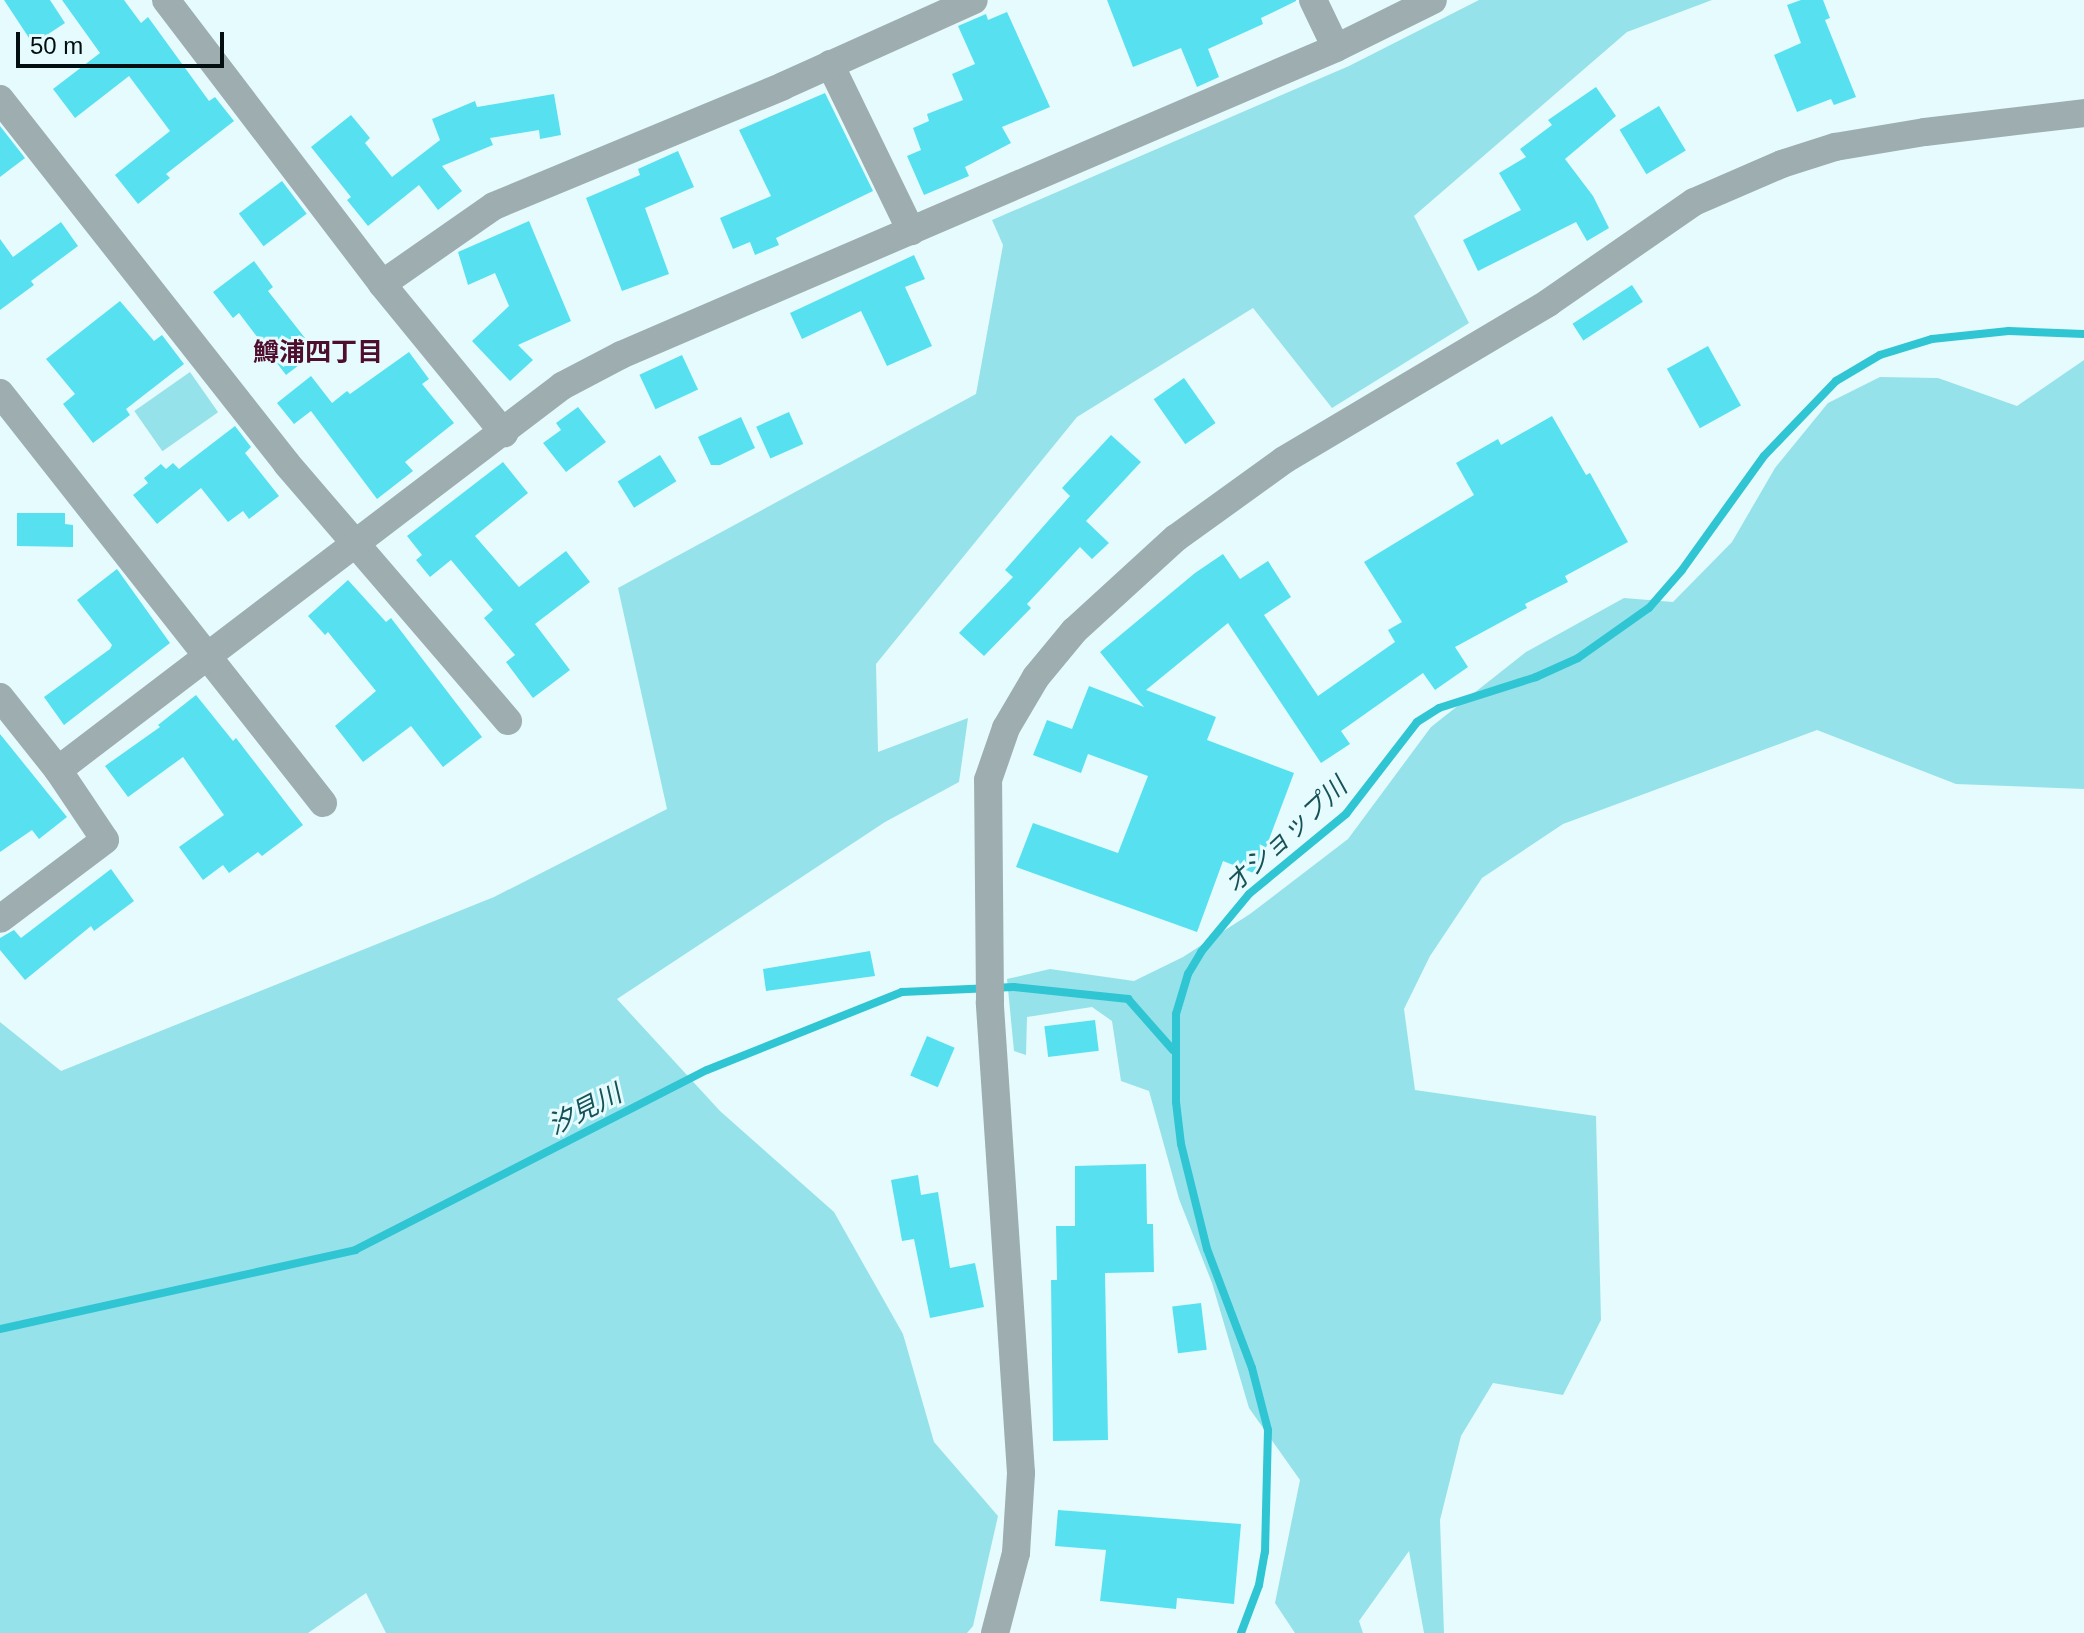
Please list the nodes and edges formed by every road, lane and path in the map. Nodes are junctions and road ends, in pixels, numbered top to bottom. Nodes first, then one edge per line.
1 (166, 0) edge
2 (974, 0) edge
3 (1313, 0) edge
4 (1433, 0) edge
5 (1336, 48) junction
6 (830, 64) junction
7 (0, 99) edge
8 (2084, 113) edge
9 (911, 231) junction
10 (382, 284) junction
11 (0, 393) edge
12 (504, 433) junction
13 (354, 546) junction
14 (208, 659) junction
15 (0, 697) edge
16 (508, 721) dead end
17 (58, 770) junction
18 (323, 803) dead end
19 (0, 919) edge
20 (995, 1633) edge

1 - 10 street
2 - 6 street
3 - 5 street
4 - 5 street
5 - 9 street
6 - 9 street
6 - 10 street
7 - 13 street
8 - 20 street
9 - 12 street
10 - 12 street
11 - 14 street
12 - 13 street
13 - 14 street
13 - 16 street
14 - 17 street
14 - 18 street
15 - 17 street
17 - 19 street

